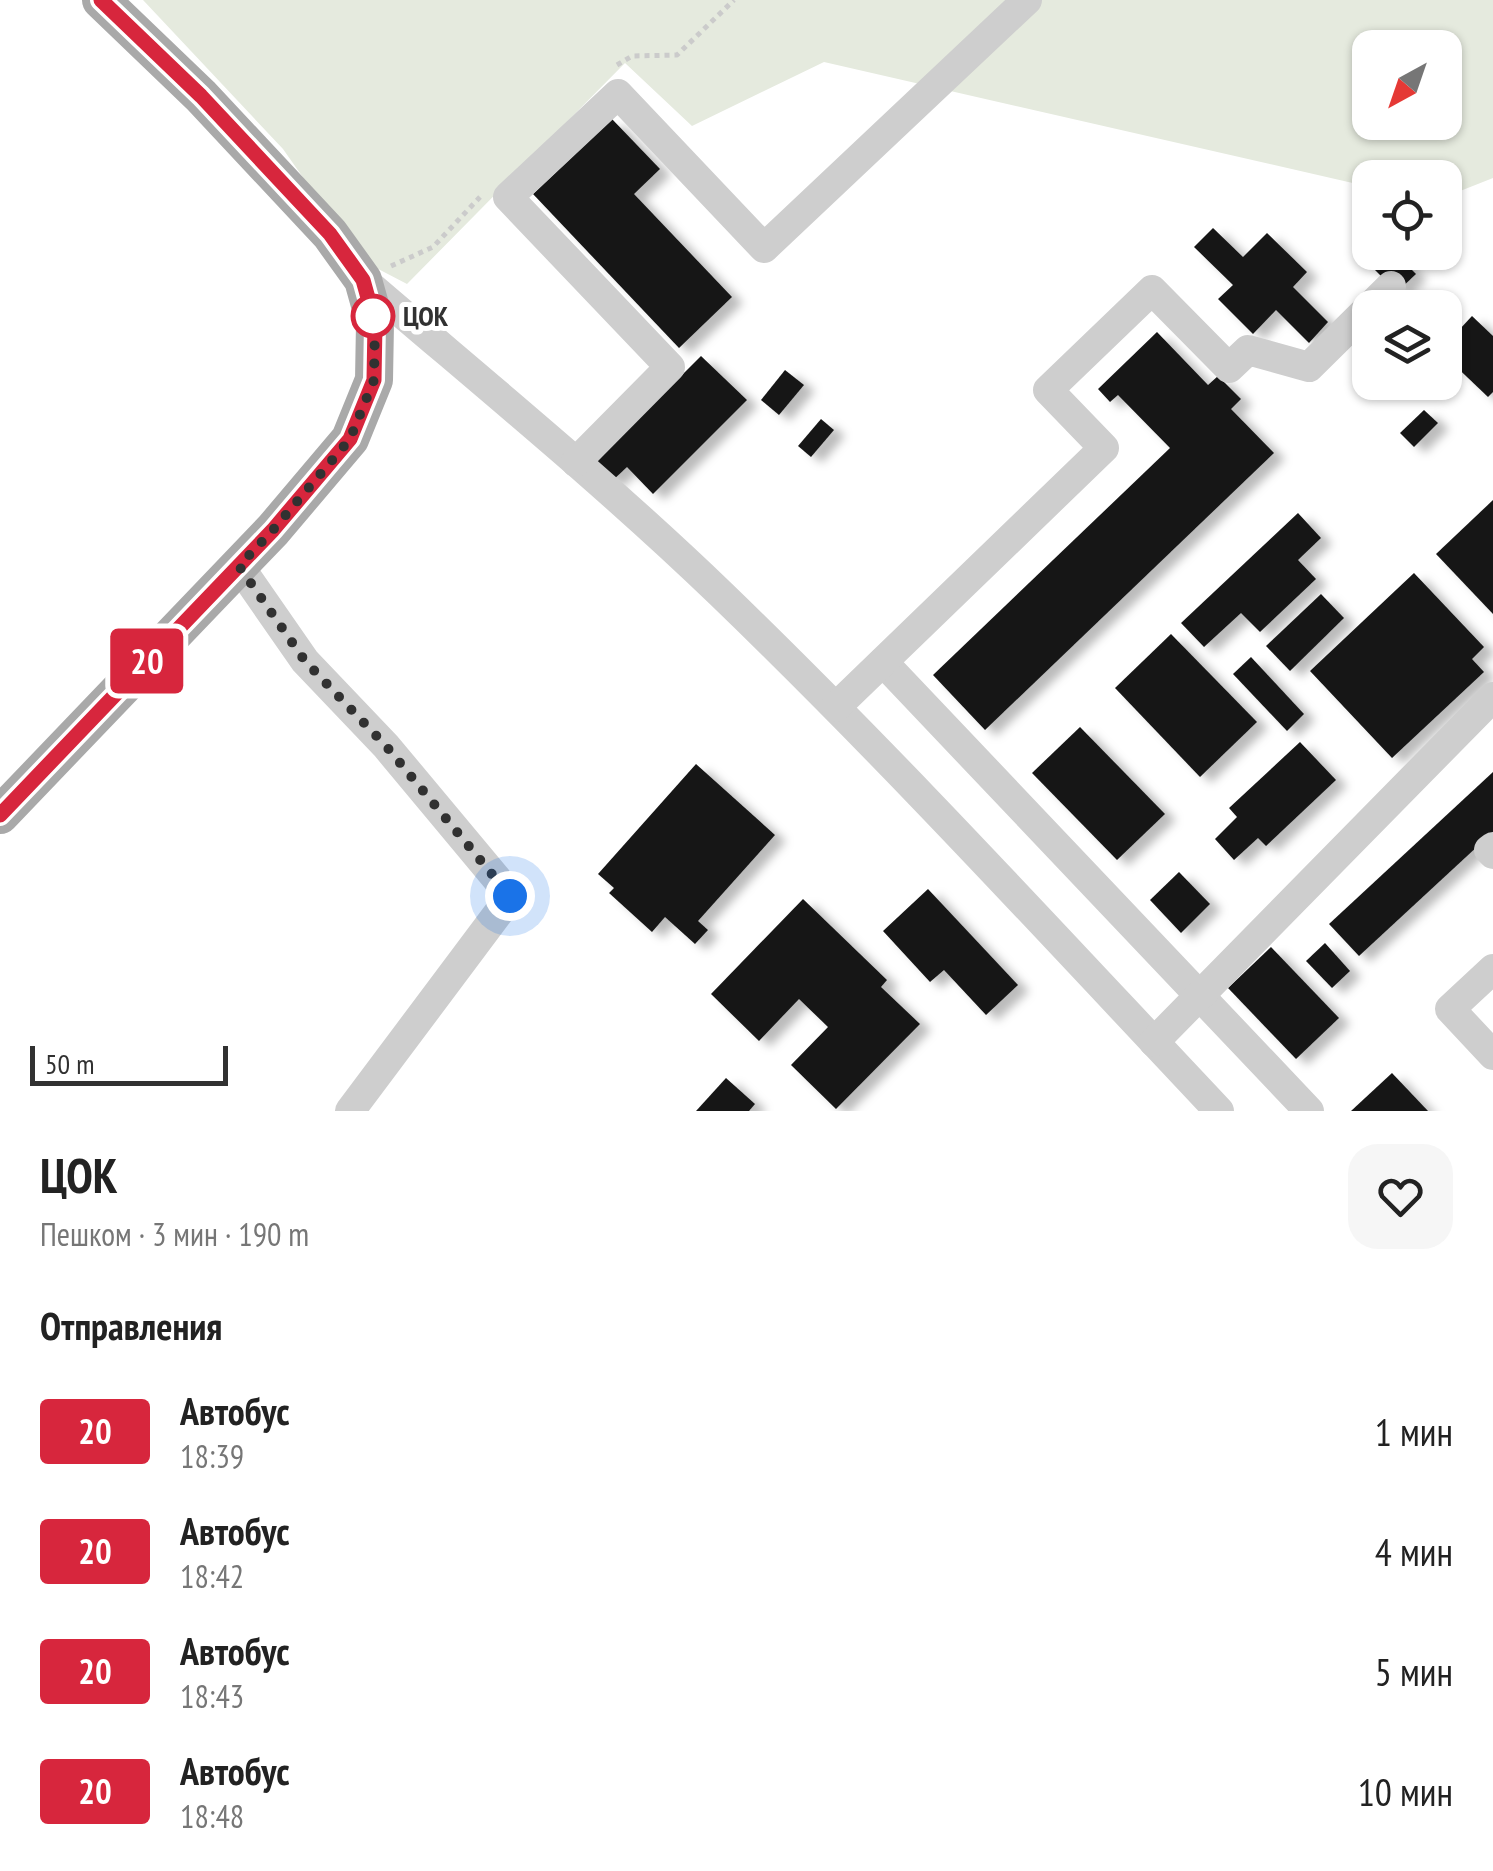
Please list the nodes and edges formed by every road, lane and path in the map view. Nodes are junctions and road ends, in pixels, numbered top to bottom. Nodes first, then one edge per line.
1 (101, 0) edge
2 (1027, 0) edge
3 (433, 246) dead end
4 (363, 280) junction
5 (1391, 286) dead end
6 (571, 458) junction
7 (239, 566) junction
8 (883, 662) junction
9 (1493, 697) edge
10 (836, 707) junction
11 (0, 814) edge
12 (1493, 969) edge
13 (1200, 996) junction
14 (1154, 1042) junction
15 (1493, 1054) edge
16 (350, 1111) edge
17 (1220, 1111) edge
18 (1309, 1111) edge

1 - 4 main road
2 - 6 street
3 - 4 path
4 - 6 street
4 - 7 main road
5 - 8 street
6 - 10 street
7 - 11 main road
7 - 16 street
8 - 10 street
8 - 13 street
9 - 13 street
10 - 14 street
12 - 15 street
13 - 14 street
13 - 18 street
14 - 17 street

